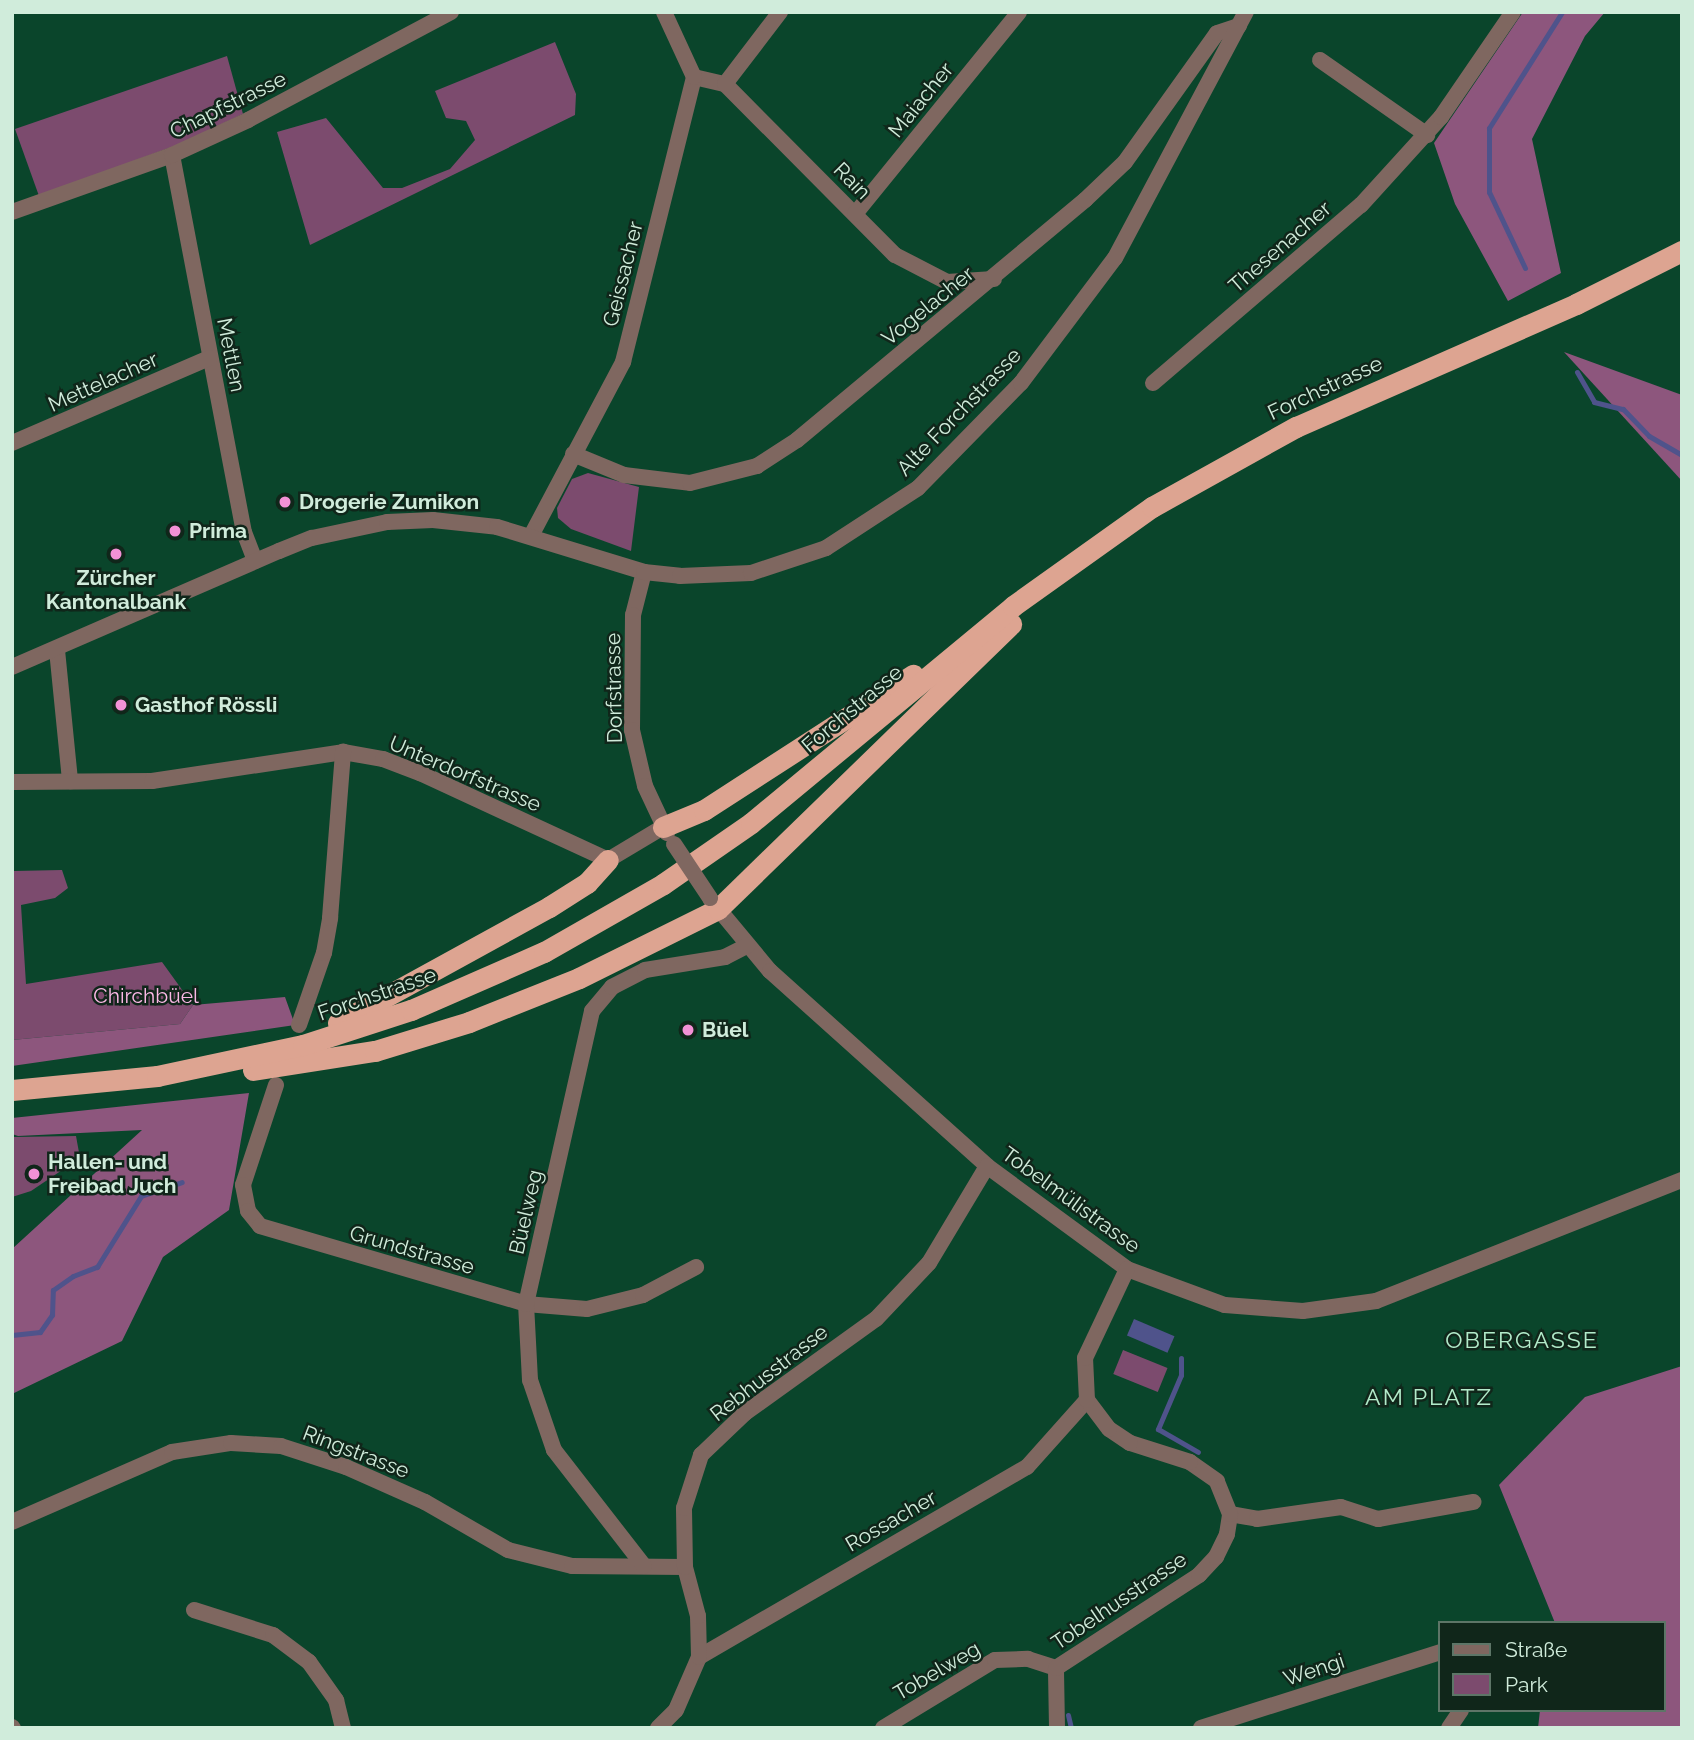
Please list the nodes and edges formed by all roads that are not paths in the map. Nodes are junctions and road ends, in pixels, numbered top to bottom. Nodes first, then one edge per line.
1 (451, 12) edge
2 (664, 12) edge
3 (780, 12) edge
4 (1019, 12) edge
5 (1513, 12) edge
6 (1243, 19) edge
7 (1320, 60) dead end
8 (694, 76) junction
9 (725, 83) junction
10 (1427, 135) junction
11 (172, 155) junction
12 (12, 212) edge
13 (855, 214) junction
14 (1682, 251) edge
15 (1682, 263) edge
16 (996, 279) junction
17 (209, 358) junction
18 (1153, 383) dead end
19 (12, 443) edge
20 (573, 454) junction
21 (532, 534) junction
22 (255, 561) junction
23 (644, 572) junction
24 (1020, 615) junction
25 (977, 635) junction
26 (57, 650) junction
27 (12, 667) edge
28 (343, 752) junction
29 (70, 781) junction
30 (12, 782) edge
31 (668, 835) junction
32 (608, 860) junction
33 (714, 904) junction
34 (747, 946) junction
35 (299, 1025) dead end
36 (247, 1065) junction
37 (276, 1085) dead end
38 (12, 1090) edge
39 (12, 1102) edge
40 (987, 1166) junction
41 (1682, 1180) edge
42 (696, 1267) dead end
43 (1127, 1269) junction
44 (526, 1304) junction
45 (1087, 1400) junction
46 (1473, 1502) dead end
47 (1230, 1514) junction
48 (12, 1522) edge
49 (644, 1566) junction
50 (685, 1567) junction
51 (194, 1610) dead end
52 (1438, 1653) edge
53 (699, 1657) junction
54 (1056, 1668) junction
55 (1460, 1712) edge
56 (343, 1728) edge
57 (658, 1728) edge
58 (883, 1728) edge
59 (1057, 1728) edge
60 (1201, 1728) edge
61 (1449, 1728) edge

1 - 11 street, Chapfstrasse
2 - 8 street
3 - 9 street
4 - 13 street, Maiacher
5 - 10 street, Thesenacher
6 - 16 street, Vogelacher
6 - 23 street, Alte Forchstrasse
7 - 10 street
8 - 9 street
8 - 20 street, Geissacher
9 - 13 street, Rain
10 - 18 street, Thesenacher
11 - 12 street, Chapfstrasse
11 - 17 street, Mettlen
13 - 16 street, Rain
14 - 25 highway, Forchstrasse
15 - 24 highway, Forchstrasse
16 - 20 street, Vogelacher
17 - 19 street, Mettelacher
17 - 22 street, Mettlen
20 - 21 street, Geissacher
21 - 22 street
21 - 23 street, Alte Forchstrasse
22 - 26 street
23 - 31 street, Dorfstrasse
24 - 33 highway
24 - 36 highway, Forchstrasse
25 - 31 highway
25 - 36 highway, Forchstrasse
26 - 27 street
26 - 29 street
28 - 29 street, Unterdorfstrasse
28 - 32 street, Unterdorfstrasse
28 - 35 street
29 - 30 street, Unterdorfstrasse
31 - 32 street
31 - 33 street, Dorfstrasse, bridge
32 - 36 highway
33 - 34 street, Tobelmülistrasse
33 - 36 highway
34 - 40 street, Tobelmülistrasse
34 - 44 street, Büelweg
36 - 38 highway, Forchstrasse
36 - 39 highway, Forchstrasse
37 - 44 street, Grundstrasse
40 - 43 street, Tobelmülistrasse
40 - 50 street, Rebhusstrasse
41 - 43 street, Tobelmülistrasse
42 - 44 street, Grundstrasse
43 - 45 street
44 - 49 street, Büelweg
45 - 47 street
45 - 53 street, Rossacher
46 - 47 street
47 - 54 street, Tobelhusstrasse
48 - 49 street, Ringstrasse
49 - 50 street, Ringstrasse
50 - 53 street, Rebhusstrasse
51 - 56 street
52 - 60 street, Wengi
53 - 57 street, Rebhusstrasse
54 - 58 street, Tobelweg
54 - 59 street, Tobelhusstrasse
55 - 61 street

